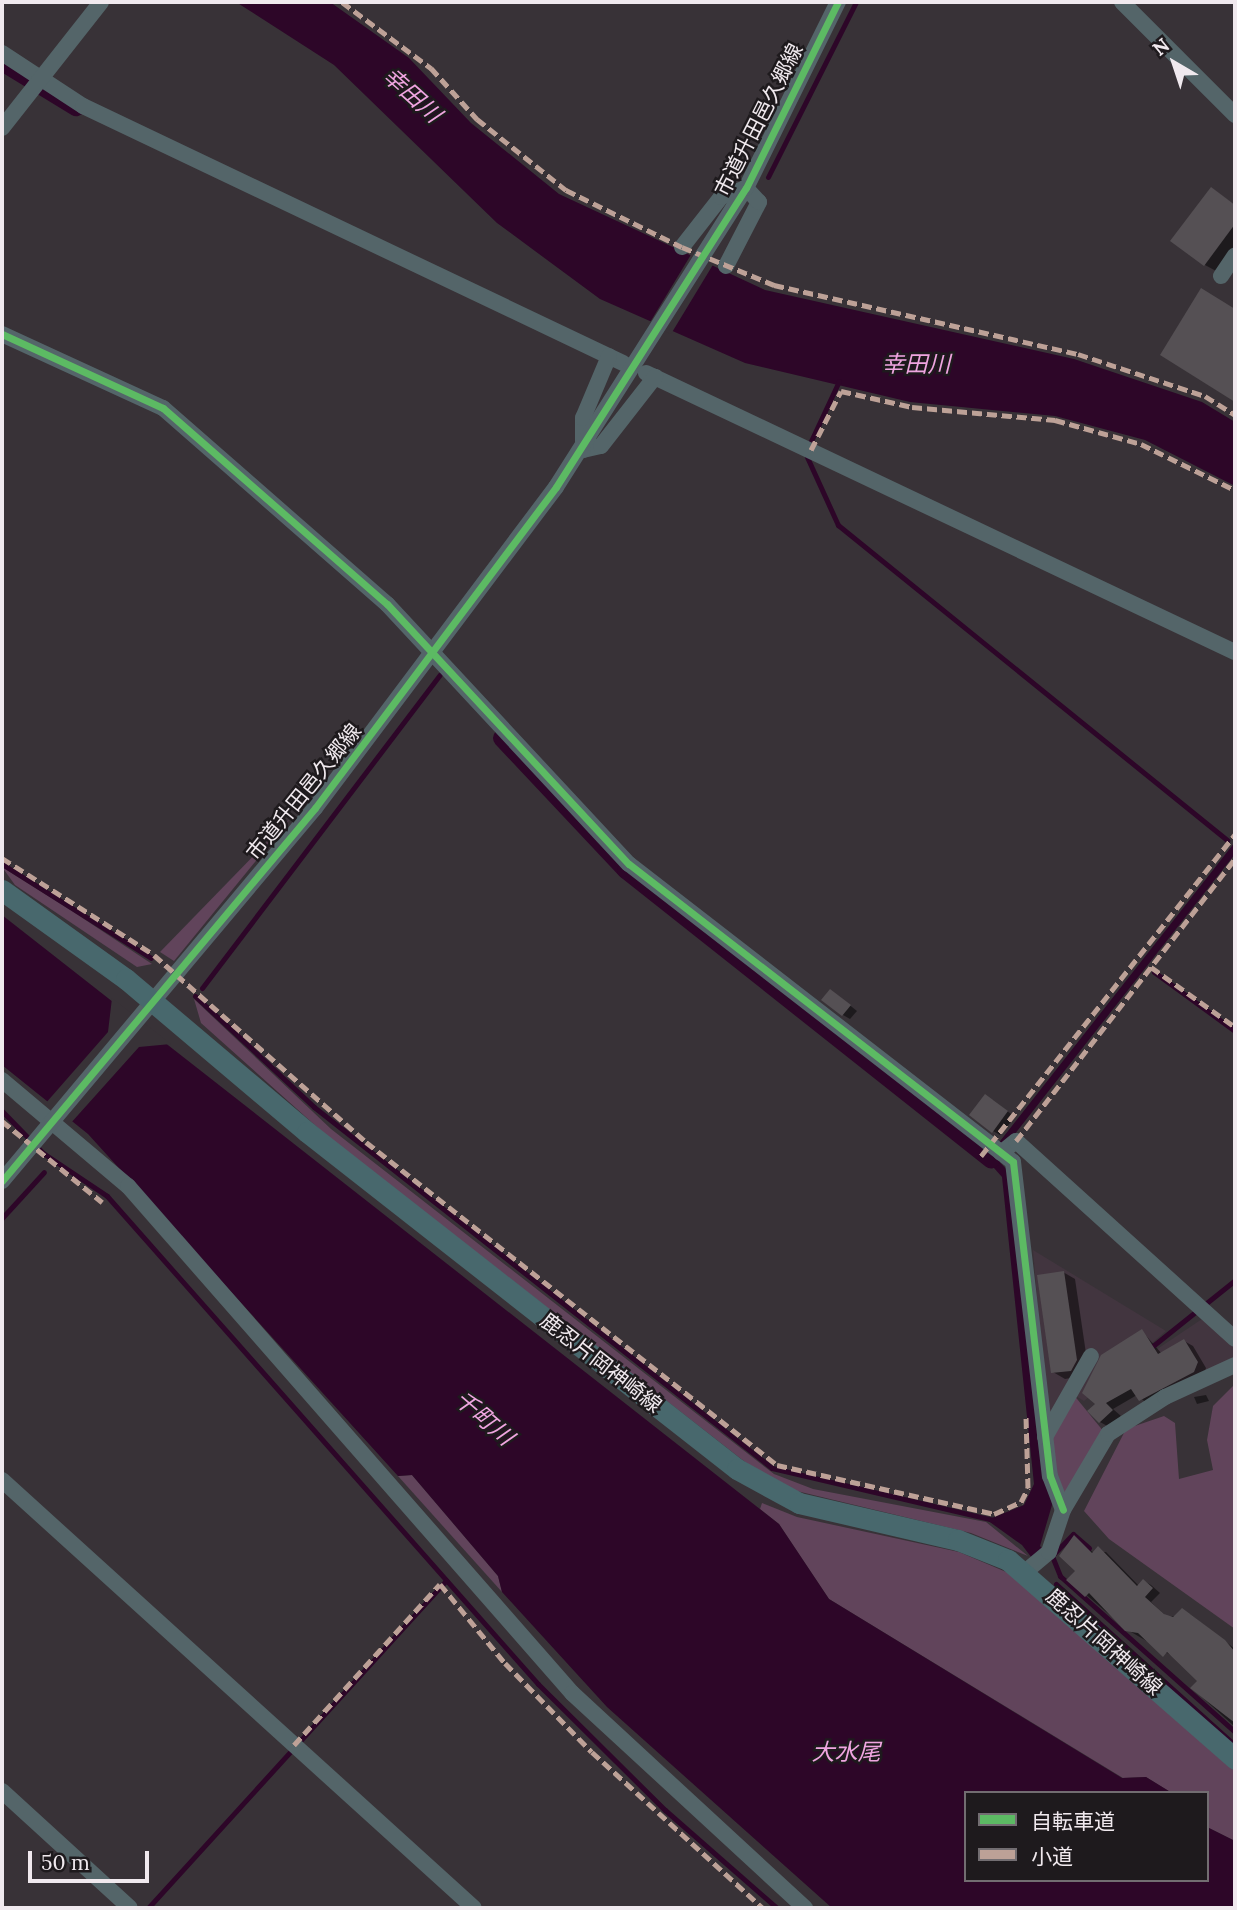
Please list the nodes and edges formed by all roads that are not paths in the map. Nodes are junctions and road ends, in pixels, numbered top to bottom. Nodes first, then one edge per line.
1 (101, 2) edge
2 (838, 2) edge
3 (1122, 2) edge
4 (2, 53) edge
5 (40, 80) junction
6 (1235, 115) edge
7 (2, 128) edge
8 (746, 188) junction
9 (682, 247) dead end
10 (1235, 256) edge
11 (726, 266) dead end
12 (1221, 276) dead end
13 (2, 334) edge
14 (583, 450) junction
15 (1235, 652) edge
16 (436, 654) junction
17 (2, 890) edge
18 (148, 1009) junction
19 (2, 1080) edge
20 (49, 1124) junction
21 (998, 1150) junction
22 (2, 1181) edge
23 (1235, 1339) edge
24 (1091, 1356) dead end
25 (1235, 1365) edge
26 (1045, 1437) junction
27 (2, 1480) edge
28 (1063, 1510) junction
29 (1031, 1568) junction
30 (1235, 1759) edge
31 (2, 1791) edge
32 (130, 1908) edge
33 (474, 1908) edge
34 (805, 1908) edge

1 - 5 street
2 - 8 street, 市道升田邑久郷線
3 - 6 street
4 - 5 street
5 - 7 street
5 - 14 street
8 - 9 street
8 - 11 street
8 - 14 street, 市道升田邑久郷線
10 - 12 street
13 - 16 street
14 - 15 street
14 - 16 street, 市道升田邑久郷線
16 - 18 street, 市道升田邑久郷線
16 - 21 street
17 - 18 main road, 鹿忍片岡神崎線
18 - 20 street, 市道升田邑久郷線
18 - 29 main road, 鹿忍片岡神崎線
19 - 20 street
20 - 22 street, 市道升田邑久郷線
20 - 34 street
21 - 23 street
21 - 26 street
24 - 26 street
25 - 28 street
26 - 28 street
27 - 33 street
28 - 29 street
29 - 30 main road, 鹿忍片岡神崎線
31 - 32 street

